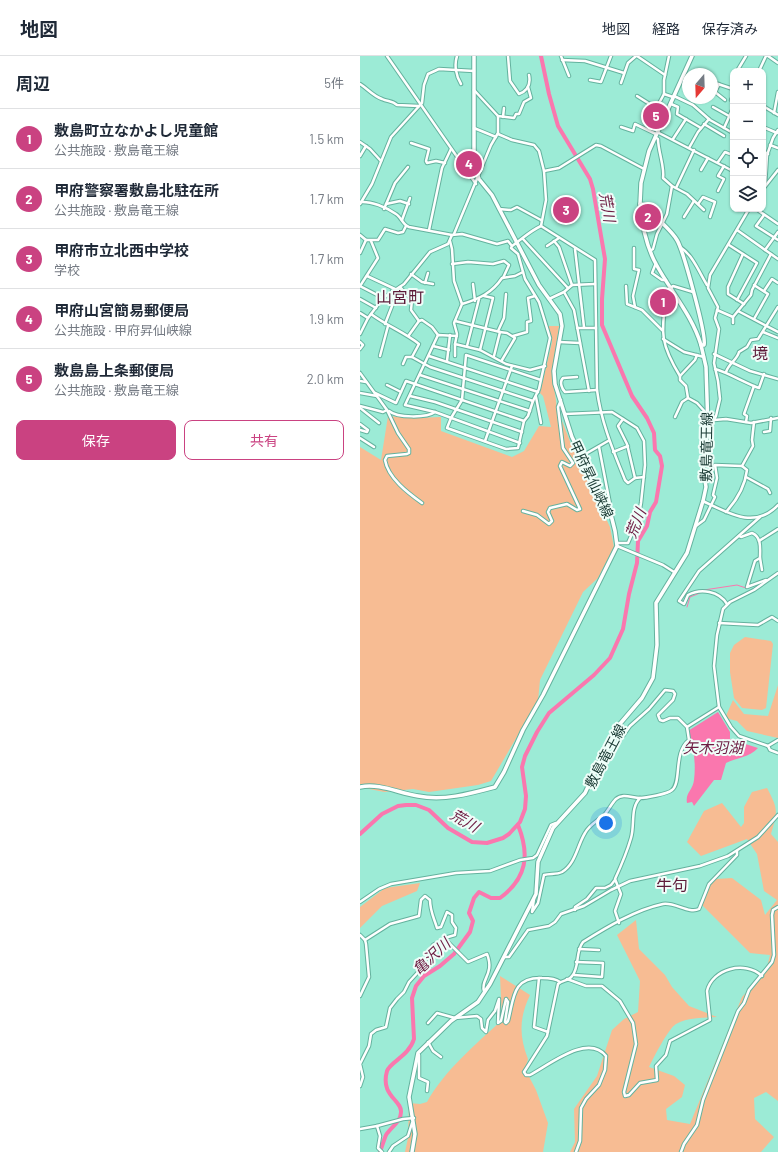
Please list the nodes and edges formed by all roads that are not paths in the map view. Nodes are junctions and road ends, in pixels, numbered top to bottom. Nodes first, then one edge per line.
1 (387, 56) edge
2 (457, 56) edge
3 (474, 56) edge
4 (508, 56) edge
5 (561, 56) edge
6 (611, 56) edge
7 (636, 56) edge
8 (669, 56) edge
9 (692, 56) edge
10 (746, 56) edge
11 (767, 56) edge
12 (773, 58) edge
13 (562, 60) junction
14 (778, 63) edge
15 (607, 68) junction
16 (688, 68) edge
17 (739, 68) edge
18 (761, 68) edge
19 (474, 71) junction
20 (456, 72) junction
21 (624, 73) junction
22 (665, 75) junction
23 (529, 76) dead end
24 (569, 76) dead end
25 (590, 80) dead end
26 (682, 81) edge
27 (621, 83) dead end
28 (360, 84) edge
29 (461, 84) dead end
30 (719, 84) joint
31 (730, 86) edge
32 (528, 87) junction
33 (474, 90) junction
34 (778, 92) edge
35 (664, 94) junction
36 (637, 96) dead end
37 (673, 96) junction
38 (725, 100) dead end
39 (670, 103) junction
40 (420, 105) junction
41 (713, 107) dead end
42 (504, 108) dead end
43 (656, 108) junction
44 (766, 108) edge
45 (774, 113) junction
46 (778, 115) edge
47 (498, 116) junction
48 (729, 116) joint
49 (503, 117) junction
50 (686, 119) junction
51 (709, 119) junction
52 (704, 124) junction
53 (621, 126) dead end
54 (474, 128) junction
55 (701, 128) junction
56 (724, 128) junction
57 (766, 128) edge
58 (649, 130) junction
59 (730, 131) edge
60 (778, 131) edge
61 (498, 134) junction
62 (656, 134) junction
63 (724, 136) dead end
64 (496, 137) junction
65 (672, 139) junction
66 (360, 142) edge
67 (411, 142) dead end
68 (770, 145) junction
69 (366, 146) junction
70 (689, 148) junction
71 (778, 148) edge
72 (451, 149) junction
73 (694, 150) junction
74 (730, 154) dead end
75 (768, 154) joint
76 (360, 156) edge
77 (708, 158) junction
78 (381, 161) junction
79 (718, 162) junction
80 (766, 162) edge
81 (445, 163) junction
82 (724, 166) junction
83 (408, 167) dead end
84 (644, 168) junction
85 (730, 169) edge
86 (701, 170) dead end
87 (778, 170) edge
88 (544, 171) junction
89 (479, 178) junction
90 (476, 184) junction
91 (766, 185) edge
92 (672, 186) junction
93 (676, 188) junction
94 (718, 191) dead end
95 (410, 198) dead end
96 (694, 201) junction
97 (360, 203) edge
98 (386, 204) junction
99 (409, 204) junction
100 (640, 204) junction
101 (698, 204) junction
102 (384, 209) junction
103 (498, 209) junction
104 (704, 210) dead end
105 (747, 212) edge
106 (760, 212) edge
107 (764, 215) junction
108 (684, 217) dead end
109 (710, 217) dead end
110 (402, 220) junction
111 (541, 220) junction
112 (662, 224) junction
113 (778, 224) edge
114 (406, 226) junction
115 (542, 226) junction
116 (429, 230) junction
117 (737, 230) junction
118 (778, 232) edge
119 (453, 234) junction
120 (360, 235) edge
121 (559, 238) junction
122 (774, 238) junction
123 (523, 239) junction
124 (366, 240) junction
125 (371, 240) junction
126 (778, 240) edge
127 (554, 241) junction
128 (450, 242) junction
129 (516, 243) junction
130 (729, 245) junction
131 (512, 246) junction
132 (547, 246) dead end
133 (680, 246) junction
134 (634, 248) dead end
135 (575, 249) junction
136 (765, 250) junction
137 (650, 251) junction
138 (360, 253) edge
139 (743, 254) junction
140 (771, 254) junction
141 (778, 259) edge
142 (656, 263) junction
143 (452, 264) junction
144 (522, 272) junction
145 (428, 273) dead end
146 (411, 274) junction
147 (367, 276) junction
148 (502, 278) junction
149 (666, 280) junction
150 (425, 283) junction
151 (778, 283) edge
152 (433, 284) dead end
153 (473, 284) dead end
154 (596, 284) junction
155 (572, 285) junction
156 (579, 285) junction
157 (707, 285) junction
158 (754, 285) junction
159 (360, 286) edge
160 (400, 286) junction
161 (626, 286) dead end
162 (671, 287) junction
163 (568, 288) junction
164 (394, 290) junction
165 (564, 292) junction
166 (692, 292) junction
167 (764, 292) junction
168 (506, 294) dead end
169 (484, 296) junction
170 (535, 296) junction
171 (383, 298) junction
172 (360, 299) edge
173 (479, 299) junction
174 (549, 299) junction
175 (737, 300) junction
176 (475, 301) junction
177 (462, 304) junction
178 (744, 304) junction
179 (635, 307) junction
180 (778, 307) edge
181 (376, 308) junction
182 (717, 310) junction
183 (738, 311) junction
184 (360, 313) edge
185 (371, 314) junction
186 (774, 314) junction
187 (778, 316) edge
188 (733, 317) junction
189 (368, 318) junction
190 (754, 319) junction
191 (419, 321) junction
192 (455, 321) junction
193 (733, 323) dead end
194 (385, 324) junction
195 (472, 325) junction
196 (388, 326) junction
197 (767, 326) junction
198 (486, 328) junction
199 (577, 328) junction
200 (584, 328) junction
201 (596, 328) junction
202 (662, 330) junction
203 (499, 332) junction
204 (763, 332) junction
205 (778, 332) edge
206 (360, 334) edge
207 (408, 335) junction
208 (438, 335) junction
209 (450, 335) junction
210 (456, 336) junction
211 (513, 336) junction
212 (778, 338) edge
213 (663, 339) junction
214 (360, 342) edge
215 (559, 342) junction
216 (455, 344) junction
217 (580, 344) junction
218 (701, 345) junction
219 (433, 346) junction
220 (467, 346) junction
221 (360, 350) edge
222 (449, 350) junction
223 (480, 350) junction
224 (714, 354) junction
225 (696, 355) junction
226 (380, 356) dead end
227 (429, 356) junction
228 (454, 356) dead end
229 (494, 356) junction
230 (412, 357) junction
231 (704, 357) junction
232 (502, 360) junction
233 (447, 361) junction
234 (732, 362) junction
235 (403, 364) dead end
236 (424, 365) junction
237 (512, 366) junction
238 (545, 366) junction
239 (465, 367) junction
240 (714, 369) junction
241 (510, 371) junction
242 (726, 372) junction
243 (360, 373) edge
244 (764, 374) junction
245 (420, 375) junction
246 (680, 376) junction
247 (577, 377) dead end
248 (464, 378) junction
249 (778, 378) edge
250 (541, 380) junction
251 (360, 381) edge
252 (506, 381) junction
253 (367, 382) junction
254 (561, 383) junction
255 (415, 384) junction
256 (555, 384) junction
257 (387, 385) dead end
258 (754, 386) junction
259 (463, 388) junction
260 (597, 390) junction
261 (503, 391) junction
262 (589, 391) junction
263 (401, 392) junction
264 (538, 392) junction
265 (360, 393) edge
266 (375, 393) junction
267 (410, 396) junction
268 (377, 397) junction
269 (535, 397) junction
270 (688, 398) junction
271 (462, 400) junction
272 (561, 400) junction
273 (499, 401) junction
274 (533, 401) junction
275 (360, 407) edge
276 (457, 409) junction
277 (387, 410) junction
278 (496, 411) junction
279 (530, 411) junction
280 (436, 412) junction
281 (600, 412) junction
282 (564, 414) junction
283 (708, 414) junction
284 (675, 417) dead end
285 (451, 418) junction
286 (771, 418) junction
287 (778, 418) edge
288 (623, 419) junction
289 (714, 420) junction
290 (524, 421) junction
291 (492, 422) junction
292 (746, 422) junction
293 (754, 422) junction
294 (379, 423) dead end
295 (541, 423) dead end
296 (360, 424) edge
297 (708, 429) junction
298 (360, 430) edge
299 (489, 432) junction
300 (522, 432) junction
301 (764, 432) dead end
302 (360, 438) edge
303 (485, 441) junction
304 (608, 441) junction
305 (520, 443) junction
306 (628, 446) junction
307 (374, 447) dead end
308 (599, 447) junction
309 (613, 452) junction
310 (582, 456) junction
311 (742, 466) junction
312 (644, 477) junction
313 (746, 477) junction
314 (635, 478) junction
315 (770, 493) dead end
316 (703, 501) junction
317 (422, 503) dead end
318 (712, 505) junction
319 (778, 505) edge
320 (606, 506) junction
321 (523, 511) dead end
322 (726, 512) junction
323 (760, 517) junction
324 (696, 526) junction
325 (778, 529) edge
326 (738, 536) junction
327 (760, 541) junction
328 (618, 546) junction
329 (760, 558) junction
330 (762, 570) dead end
331 (674, 572) junction
332 (778, 573) edge
333 (769, 580) junction
334 (727, 604) junction
335 (778, 621) edge
336 (719, 623) junction
337 (719, 707) junction
338 (687, 727) junction
339 (612, 736) junction
340 (778, 740) edge
341 (768, 746) junction
342 (778, 753) edge
343 (360, 786) edge
344 (640, 798) junction
345 (778, 815) edge
346 (556, 823) junction
347 (737, 851) junction
348 (615, 880) junction
349 (618, 886) junction
350 (534, 899) junction
351 (360, 902) edge
352 (778, 906) edge
353 (575, 910) junction
354 (618, 923) junction
355 (360, 935) edge
356 (445, 939) junction
357 (365, 940) junction
358 (579, 949) junction
359 (599, 950) dead end
360 (504, 957) junction
361 (576, 962) junction
362 (573, 975) junction
363 (762, 976) junction
364 (539, 978) junction
365 (567, 979) junction
366 (560, 982) junction
367 (485, 992) junction
368 (360, 996) edge
369 (455, 1018) junction
370 (428, 1023) dead end
371 (548, 1032) junction
372 (428, 1042) junction
373 (418, 1053) junction
374 (441, 1057) dead end
375 (360, 1086) edge
376 (427, 1091) dead end
377 (414, 1118) junction
378 (377, 1126) junction
379 (360, 1129) edge
380 (382, 1152) edge
381 (389, 1152) edge
382 (412, 1152) edge
383 (576, 1152) edge
384 (681, 1152) edge

1 - 40 street
2 - 20 street
3 - 19 main road, 甲府昇仙峡線
4 - 32 street
5 - 13 street
6 - 15 street
7 - 21 street
7 - 22 street
8 - 22 street
9 - 16 main road, 敷島竜王線
10 - 17 street
11 - 12 street
11 - 18 street
12 - 14 street
13 - 15 street
13 - 24 street
15 - 21 street
15 - 25 street
19 - 20 street
19 - 33 main road, 甲府昇仙峡線
20 - 29 street
20 - 40 street
21 - 27 street
22 - 35 street
23 - 32 street
26 - 37 main road, 敷島竜王線
28 - 40 street
30 - 31 street
30 - 38 street
32 - 49 street
33 - 47 street
33 - 54 main road, 甲府昇仙峡線
34 - 45 street
35 - 37 street
35 - 43 street
36 - 43 street
37 - 39 main road, 敷島竜王線
37 - 51 street
39 - 50 street
39 - 62 main road, 敷島竜王線
40 - 72 street
40 - 78 street
41 - 48 street
42 - 49 street
43 - 58 street
44 - 45 street
45 - 46 street
47 - 49 street
47 - 61 street
48 - 56 street
50 - 55 street
50 - 65 street
51 - 52 street
51 - 56 street
52 - 55 street
52 - 63 street
53 - 58 street
54 - 64 street
54 - 89 main road, 甲府昇仙峡線
55 - 70 street
56 - 59 street
57 - 60 street
58 - 62 street
60 - 68 street
61 - 64 street
61 - 88 street
62 - 65 street
62 - 84 main road, 敷島竜王線
62 - 92 street
64 - 89 street
65 - 70 street
66 - 69 street
67 - 81 street
68 - 71 street
68 - 75 street
69 - 76 street
69 - 78 street
70 - 73 street
72 - 81 street
72 - 90 street
73 - 77 street
73 - 93 street
74 - 79 street
75 - 80 street
77 - 79 street
77 - 86 street
78 - 97 street
79 - 82 street
81 - 116 street
82 - 85 street
82 - 94 street
83 - 98 street
84 - 88 street
84 - 100 main road, 敷島竜王線
87 - 91 street
88 - 111 street
89 - 90 street
89 - 103 main road, 甲府昇仙峡線
90 - 119 street
92 - 93 street
92 - 112 street
93 - 96 street
95 - 99 street
96 - 101 street
96 - 108 street
97 - 102 street
98 - 99 street
98 - 102 street
99 - 110 street
100 - 112 main road, 敷島竜王線
100 - 137 main road, 敷島竜王線
101 - 104 street
101 - 109 street
102 - 110 street
103 - 111 street
103 - 129 main road, 甲府昇仙峡線
105 - 117 street
106 - 107 street
107 - 113 street
107 - 122 street
110 - 114 street
111 - 115 street
112 - 133 main road, 敷島竜王線
112 - 137 street
114 - 116 street
114 - 125 street
115 - 121 street
115 - 123 street
116 - 119 street
117 - 130 street
117 - 136 street
118 - 122 street
119 - 128 street
119 - 131 street
120 - 124 street
121 - 127 street
121 - 135 street
122 - 126 street
122 - 136 street
123 - 129 street
123 - 163 street
124 - 125 street
124 - 138 street
125 - 147 street
127 - 132 street
127 - 155 street
128 - 143 street
128 - 146 street
129 - 131 street
129 - 174 main road, 甲府昇仙峡線
130 - 139 street
130 - 157 street
131 - 144 street
133 - 157 street
133 - 166 main road, 敷島竜王線
134 - 179 street
135 - 154 street
135 - 156 street
136 - 140 street
137 - 142 main road, 敷島竜王線
139 - 175 street
139 - 175 street
140 - 141 street
140 - 158 street
142 - 149 main road, 敷島竜王線
142 - 149 street
143 - 148 street
143 - 177 street
144 - 148 street
144 - 170 street
145 - 150 street
146 - 150 street
146 - 160 street
147 - 159 street
147 - 164 street
148 - 169 street
149 - 162 main road, 敷島竜王線
150 - 152 street
151 - 167 street
153 - 176 street
154 - 156 street
154 - 201 street
155 - 156 street
155 - 163 street
156 - 200 street
157 - 182 street
158 - 167 street
158 - 178 street
159 - 171 street
160 - 164 street
160 - 191 street
161 - 179 street
162 - 166 street
162 - 202 street
162 - 218 main road, 敷島竜王線
163 - 165 street
164 - 171 street
164 - 194 street
165 - 174 street
165 - 199 street
166 - 218 main road, 敷島竜王線
167 - 190 street
168 - 203 street
169 - 173 street
169 - 198 street
170 - 211 street
170 - 238 street
171 - 181 street
172 - 181 street
173 - 176 street
173 - 195 street
174 - 215 main road, 甲府昇仙峡線
175 - 178 street
176 - 177 street
177 - 192 street
178 - 183 street
179 - 202 street
180 - 186 street
181 - 185 street
182 - 188 street
182 - 224 street
183 - 188 street
183 - 190 street
184 - 189 street
185 - 189 street
185 - 194 street
186 - 187 street
186 - 197 street
188 - 193 street
189 - 206 street
190 - 197 street
191 - 207 street
191 - 208 street
192 - 195 street
192 - 210 street
194 - 196 street
195 - 198 street
195 - 220 street
196 - 207 street
196 - 226 street
197 - 204 street
197 - 205 street
198 - 203 street
198 - 223 street
199 - 200 street
199 - 217 street
200 - 201 street
201 - 260 street
202 - 213 street
203 - 211 street
203 - 229 street
204 - 212 street
204 - 234 street
207 - 230 street
208 - 209 street
208 - 219 street
209 - 210 street
209 - 222 street
210 - 216 street
211 - 232 street
213 - 225 street
213 - 246 street
214 - 221 street
215 - 217 street
215 - 256 main road, 甲府昇仙峡線
216 - 220 street
216 - 228 street
217 - 262 street
218 - 231 main road, 敷島竜王線
219 - 222 street
219 - 227 street
220 - 223 street
222 - 233 street
223 - 229 street
224 - 234 street
224 - 240 street
225 - 231 street
225 - 246 street
227 - 233 street
227 - 236 street
229 - 232 street
230 - 235 street
230 - 236 street
231 - 283 main road, 敷島竜王線
232 - 237 street
233 - 239 street
234 - 242 street
234 - 244 street
236 - 245 street
236 - 248 street
237 - 238 street
237 - 241 street
238 - 250 street
239 - 241 street
239 - 248 street
239 - 252 street
240 - 242 street
240 - 289 street
241 - 250 street
241 - 252 street
242 - 258 street
243 - 253 street
244 - 249 street
244 - 258 street
245 - 255 street
245 - 259 street
246 - 270 street
247 - 254 street
248 - 259 street
248 - 261 street
250 - 264 street
251 - 253 street
252 - 261 street
252 - 264 street
253 - 266 street
254 - 256 street
254 - 262 street
255 - 263 street
255 - 267 street
255 - 271 street
256 - 272 main road, 甲府昇仙峡線
257 - 263 street
258 - 292 street
259 - 271 street
259 - 273 street
260 - 262 street
260 - 281 street
261 - 273 street
261 - 274 street
263 - 266 street
264 - 269 street
265 - 268 street
266 - 268 street
267 - 276 street
267 - 280 street
268 - 277 street
269 - 274 street
269 - 295 street
270 - 283 street
270 - 284 street
271 - 276 street
271 - 278 street
272 - 282 main road, 甲府昇仙峡線
272 - 321 street
273 - 278 street
273 - 279 street
274 - 279 street
275 - 277 street
275 - 294 street
276 - 285 street
276 - 291 street
277 - 280 street
277 - 317 street
278 - 290 street
278 - 291 street
279 - 290 street
280 - 285 street
281 - 282 street
281 - 288 street
281 - 304 street
282 - 310 main road, 甲府昇仙峡線
283 - 297 main road, 敷島竜王線
285 - 299 street
285 - 303 street
286 - 287 street
286 - 293 street
286 - 301 street
288 - 306 street
288 - 312 street
289 - 292 street
289 - 297 street
290 - 300 street
291 - 299 street
291 - 300 street
292 - 293 street
293 - 311 street
296 - 298 street
297 - 316 main road, 敷島竜王線
299 - 303 street
299 - 305 street
300 - 305 street
302 - 307 street
303 - 305 street
304 - 308 street
304 - 309 street
306 - 309 street
306 - 314 street
308 - 310 street
308 - 320 street
309 - 314 street
310 - 320 main road, 甲府昇仙峡線
311 - 313 street
311 - 318 street
312 - 314 street
312 - 328 street
313 - 315 street
313 - 322 street
316 - 318 street
316 - 324 main road, 敷島竜王線
318 - 322 street
318 - 324 street
319 - 323 street
320 - 328 main road, 甲府昇仙峡線
322 - 323 street
323 - 326 street
324 - 331 main road, 敷島竜王線
325 - 327 street
326 - 327 street
326 - 334 street
327 - 329 street
328 - 331 street
328 - 343 main road
329 - 330 street
329 - 333 street
331 - 339 main road, 敷島竜王線
332 - 333 street
333 - 334 street
334 - 336 street
335 - 336 street
336 - 337 street
337 - 338 street
337 - 341 street
338 - 339 street
338 - 344 street
339 - 346 main road, 敷島竜王線
340 - 341 street
341 - 342 street
344 - 348 street
344 - 350 street
345 - 347 street
346 - 350 main road, 敷島竜王線
346 - 351 street
347 - 349 street
347 - 354 street
348 - 349 street
348 - 353 street
349 - 353 street
349 - 354 street
350 - 360 main road, 敷島竜王線
352 - 363 street
353 - 360 street
354 - 358 street
355 - 357 street
356 - 357 street
356 - 367 street
356 - 375 street
357 - 368 street
358 - 359 street
358 - 361 street
360 - 367 main road, 敷島竜王線
361 - 362 street
361 - 362 street
362 - 365 street
363 - 365 street
363 - 384 street
364 - 366 street
364 - 369 street
364 - 371 street
365 - 366 street
366 - 371 street
367 - 369 main road, 敷島竜王線
369 - 370 street
369 - 372 main road, 敷島竜王線
371 - 383 street
372 - 373 main road, 敷島竜王線
372 - 374 street
373 - 376 street
373 - 377 main road, 敷島竜王線
377 - 378 street
377 - 381 street
377 - 382 main road, 敷島竜王線
378 - 379 street
378 - 380 street

